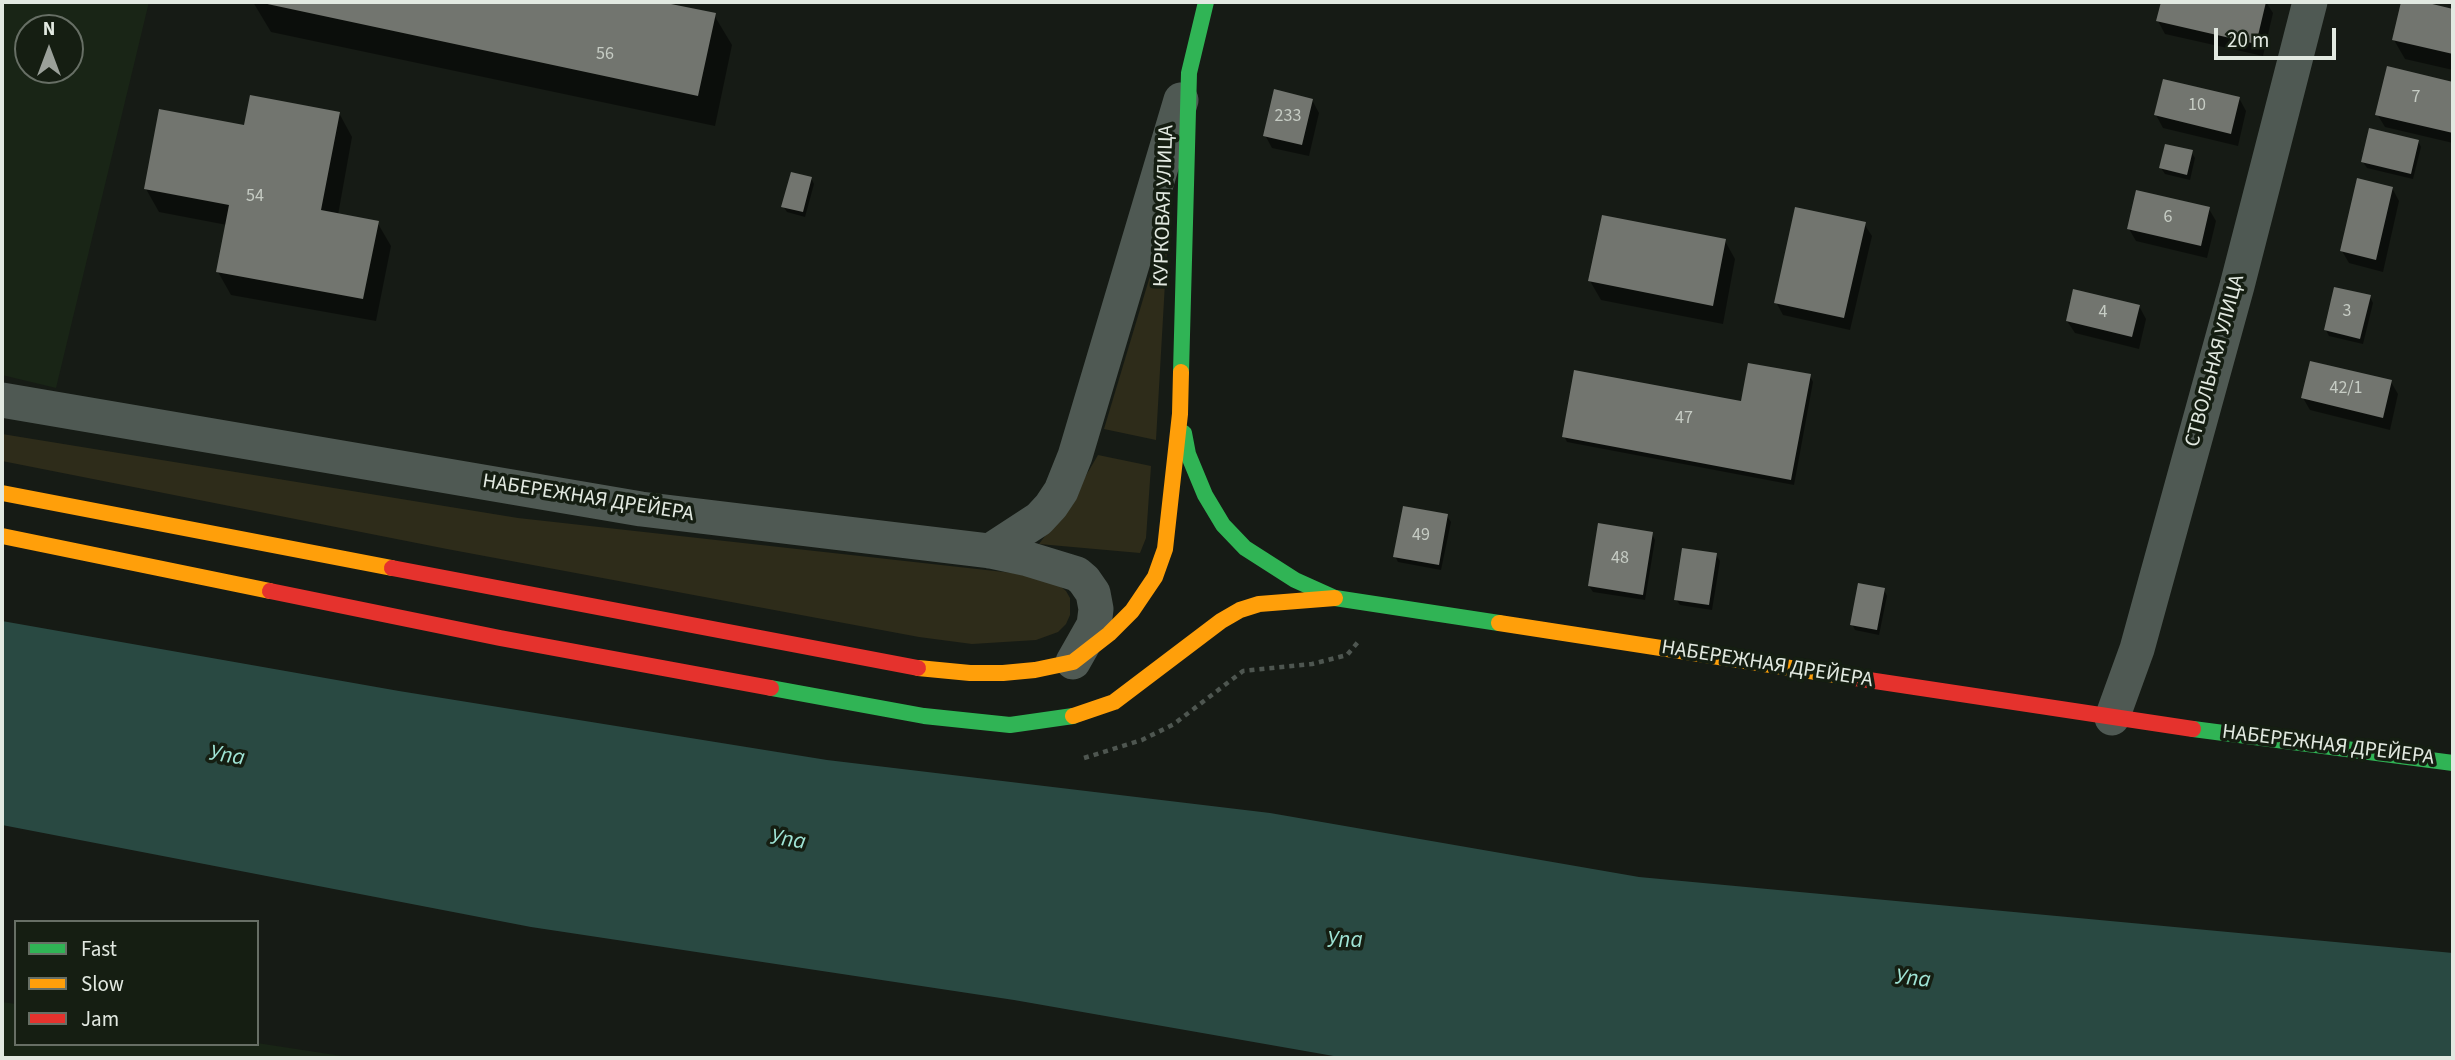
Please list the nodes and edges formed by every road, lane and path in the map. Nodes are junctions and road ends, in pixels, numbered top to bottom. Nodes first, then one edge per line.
1 (1206, 2) edge
2 (2311, 2) edge
3 (1189, 73) junction
4 (2, 400) edge
5 (1180, 414) junction
6 (2, 493) edge
7 (2, 536) edge
8 (990, 551) junction
9 (1335, 598) junction
10 (1073, 662) junction
11 (2112, 718) junction
12 (2453, 763) edge

1 - 3 main road, КУРКОВАЯ УЛИЦА
2 - 11 street, СТВОЛЬНАЯ УЛИЦА
3 - 5 main road, КУРКОВАЯ УЛИЦА
3 - 8 street
4 - 8 street, НАБЕРЕЖНАЯ ДРЕЙЕРА
5 - 9 main road, НАБЕРЕЖНАЯ ДРЕЙЕРА
5 - 10 main road
6 - 10 main road
7 - 9 main road
8 - 10 street, НАБЕРЕЖНАЯ ДРЕЙЕРА
9 - 11 main road, НАБЕРЕЖНАЯ ДРЕЙЕРА
11 - 12 main road, НАБЕРЕЖНАЯ ДРЕЙЕРА

